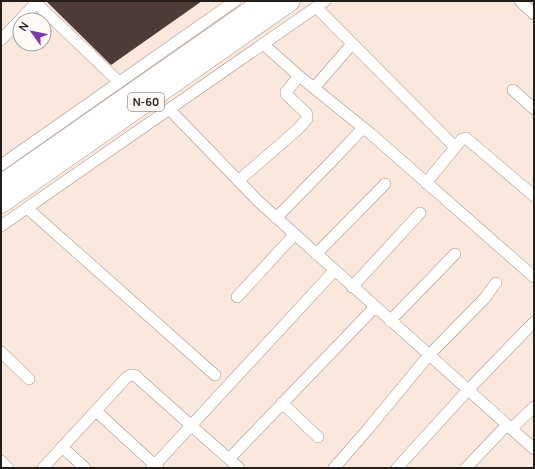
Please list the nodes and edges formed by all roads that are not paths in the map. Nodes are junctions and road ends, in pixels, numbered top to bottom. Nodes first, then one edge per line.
1 (235, 1) edge
2 (265, 1) edge
3 (290, 1) edge
4 (520, 1) edge
5 (35, 2) edge
6 (321, 4) edge
7 (534, 14) edge
8 (1, 40) edge
9 (262, 44) junction
10 (352, 44) junction
11 (299, 76) junction
12 (119, 82) junction
13 (314, 88) junction
14 (513, 90) dead end
15 (533, 106) edge
16 (169, 109) junction
17 (363, 128) junction
18 (456, 147) junction
19 (1, 165) edge
20 (238, 182) junction
21 (426, 183) junction
22 (385, 184) dead end
23 (1, 185) edge
24 (534, 196) edge
25 (1, 203) edge
26 (27, 208) junction
27 (420, 213) dead end
28 (276, 218) junction
29 (1, 226) edge
30 (294, 235) junction
31 (316, 254) junction
32 (455, 254) dead end
33 (334, 271) junction
34 (534, 277) edge
35 (496, 283) dead end
36 (352, 287) junction
37 (236, 297) dead end
38 (375, 307) junction
39 (390, 321) junction
40 (534, 322) edge
41 (1, 352) edge
42 (429, 355) junction
43 (215, 375) dead end
44 (29, 379) dead end
45 (468, 390) junction
46 (282, 403) junction
47 (534, 407) edge
48 (96, 411) junction
49 (191, 426) junction
50 (509, 427) junction
51 (318, 437) dead end
52 (62, 447) junction
53 (534, 449) edge
54 (229, 459) junction
55 (1, 461) edge
56 (155, 467) edge
57 (8, 468) edge
58 (43, 468) edge
59 (85, 468) edge
60 (239, 468) edge
61 (334, 468) edge
62 (397, 468) edge
63 (466, 468) edge

1 - 12 street
2 - 23 highway, N-60
3 - 25 highway, N-60
4 - 7 street
5 - 8 street
5 - 12 street
6 - 9 street
6 - 10 street
9 - 11 street
9 - 16 street
10 - 13 street
10 - 18 street
11 - 13 street
11 - 20 street
12 - 19 street
13 - 17 street
14 - 15 street
16 - 20 street
16 - 26 street
17 - 21 street
17 - 28 street
18 - 21 street
18 - 24 street
20 - 28 street
21 - 34 street
22 - 31 street
26 - 29 street
26 - 43 street
27 - 36 street
28 - 30 street
30 - 31 street
30 - 37 street
31 - 33 street
32 - 39 street
33 - 36 street
33 - 49 street
35 - 42 street
36 - 38 street
38 - 39 street
38 - 46 street
39 - 42 street
40 - 45 street
41 - 44 street
42 - 45 street
42 - 61 street
45 - 50 street
45 - 62 street
46 - 51 street
46 - 54 street
47 - 50 street
48 - 49 street
48 - 52 street
48 - 56 street
49 - 54 street
49 - 56 street
50 - 53 street
50 - 63 street
52 - 58 street
52 - 59 street
54 - 60 street
55 - 57 street

